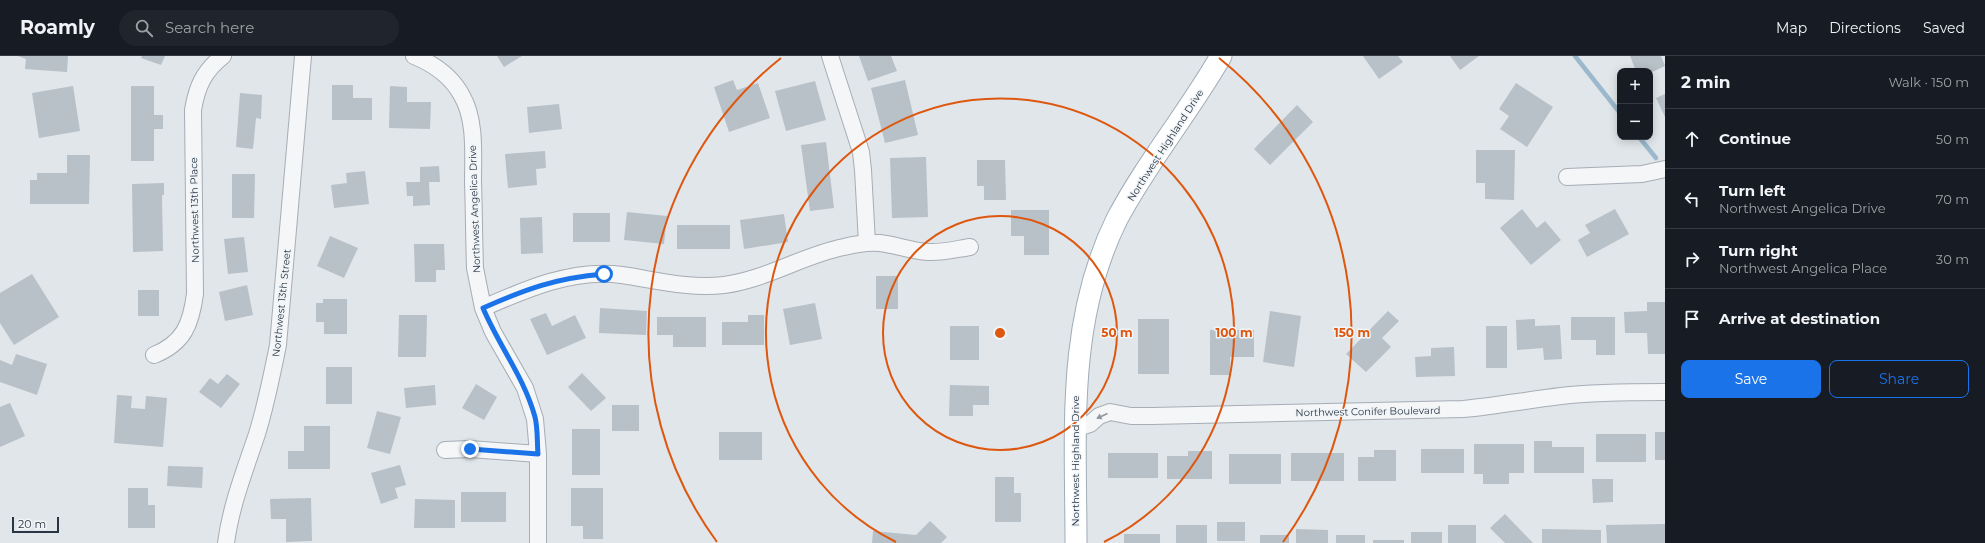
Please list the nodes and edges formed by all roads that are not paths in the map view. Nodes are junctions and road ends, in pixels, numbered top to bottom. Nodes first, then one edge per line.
1 (223, 56) edge
2 (303, 56) edge
3 (414, 56) edge
4 (830, 56) edge
5 (1221, 56) edge
6 (1665, 169) edge
7 (1567, 177) dead end
8 (867, 243) junction
9 (970, 247) dead end
10 (483, 308) junction
11 (154, 356) dead end
12 (1665, 392) edge
13 (1075, 429) junction
14 (445, 450) dead end
15 (538, 454) junction
16 (226, 543) edge
17 (538, 543) edge
18 (1076, 543) edge

1 - 11 street, Northwest 13th Place
2 - 16 street, Northwest 13th Street
3 - 10 street, Northwest Angelica Drive
4 - 8 street
5 - 13 main road, Northwest Highland Drive
6 - 7 street
8 - 9 street
8 - 10 street
10 - 15 street, Northwest Angelica Drive
12 -> 13 street, Northwest Conifer Boulevard
13 - 18 main road, Northwest Highland Drive
14 - 15 street
15 - 17 street, Northwest Angelica Drive

